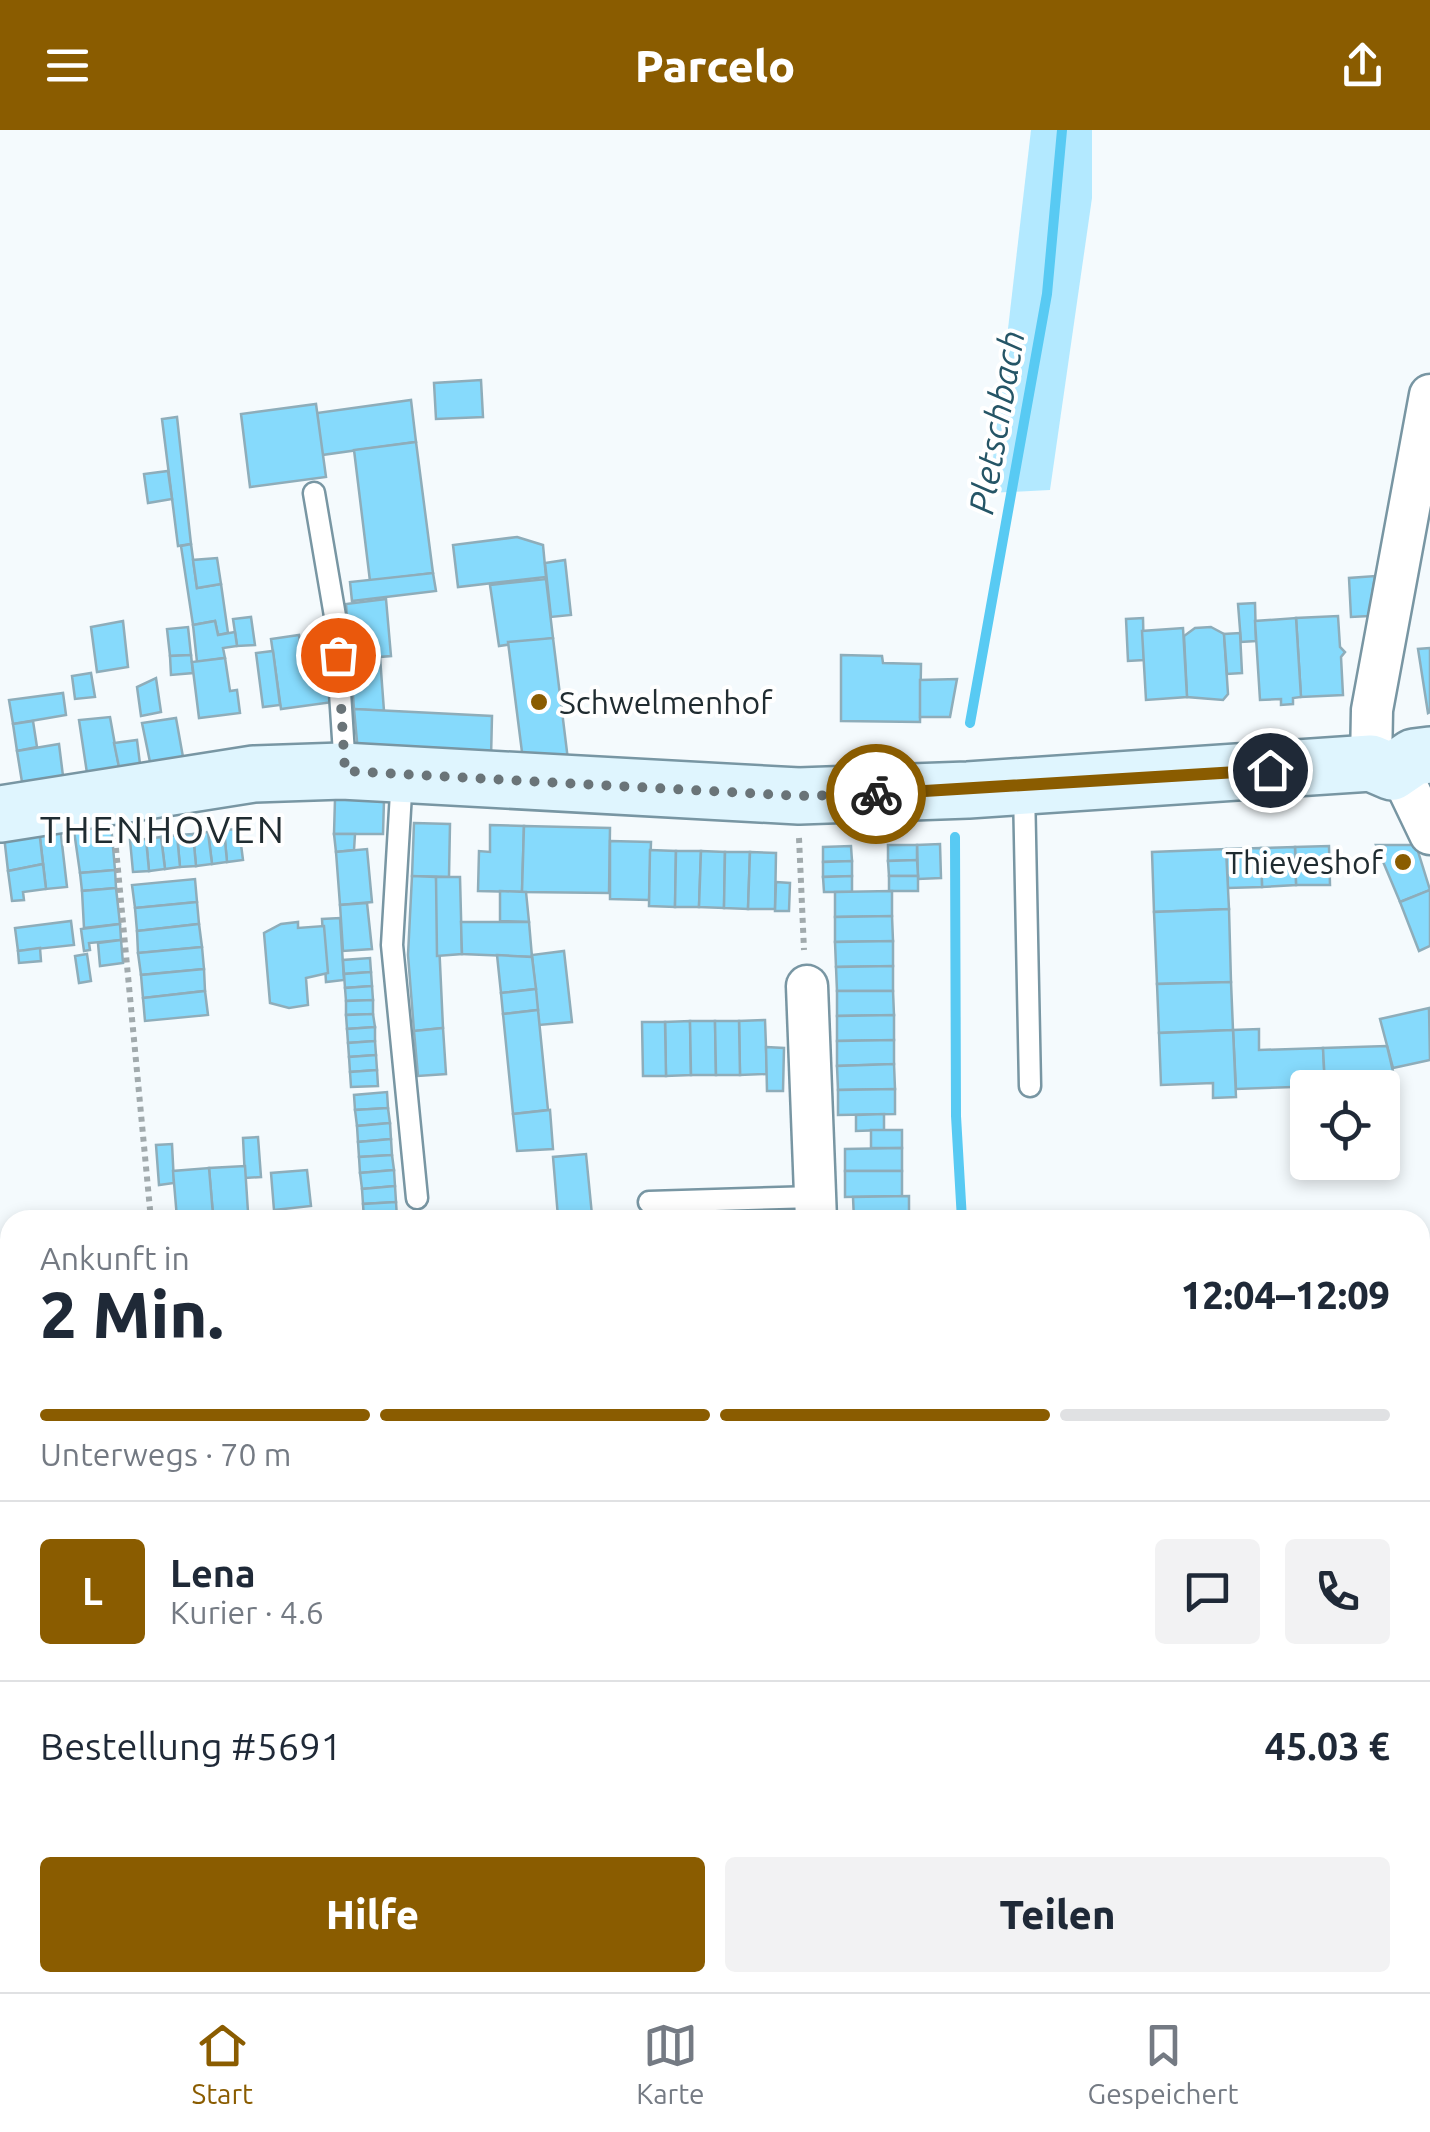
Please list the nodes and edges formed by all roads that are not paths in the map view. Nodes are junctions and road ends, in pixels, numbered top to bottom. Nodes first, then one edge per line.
1 (1430, 395) edge
2 (314, 493) dead end
3 (1398, 763) edge
4 (345, 771) junction
5 (402, 774) junction
6 (1024, 787) junction
7 (0, 814) edge
8 (1430, 834) edge
9 (807, 986) road end
10 (1030, 1086) dead end
11 (417, 1198) dead end
12 (648, 1202) dead end
13 (815, 1209) edge

1 - 3 street
2 - 4 lane
3 - 6 street
3 - 8 street
4 - 5 street
4 - 7 street
5 - 6 street
5 - 11 lane
6 - 10 lane
9 - 13 street
12 - 13 lane

